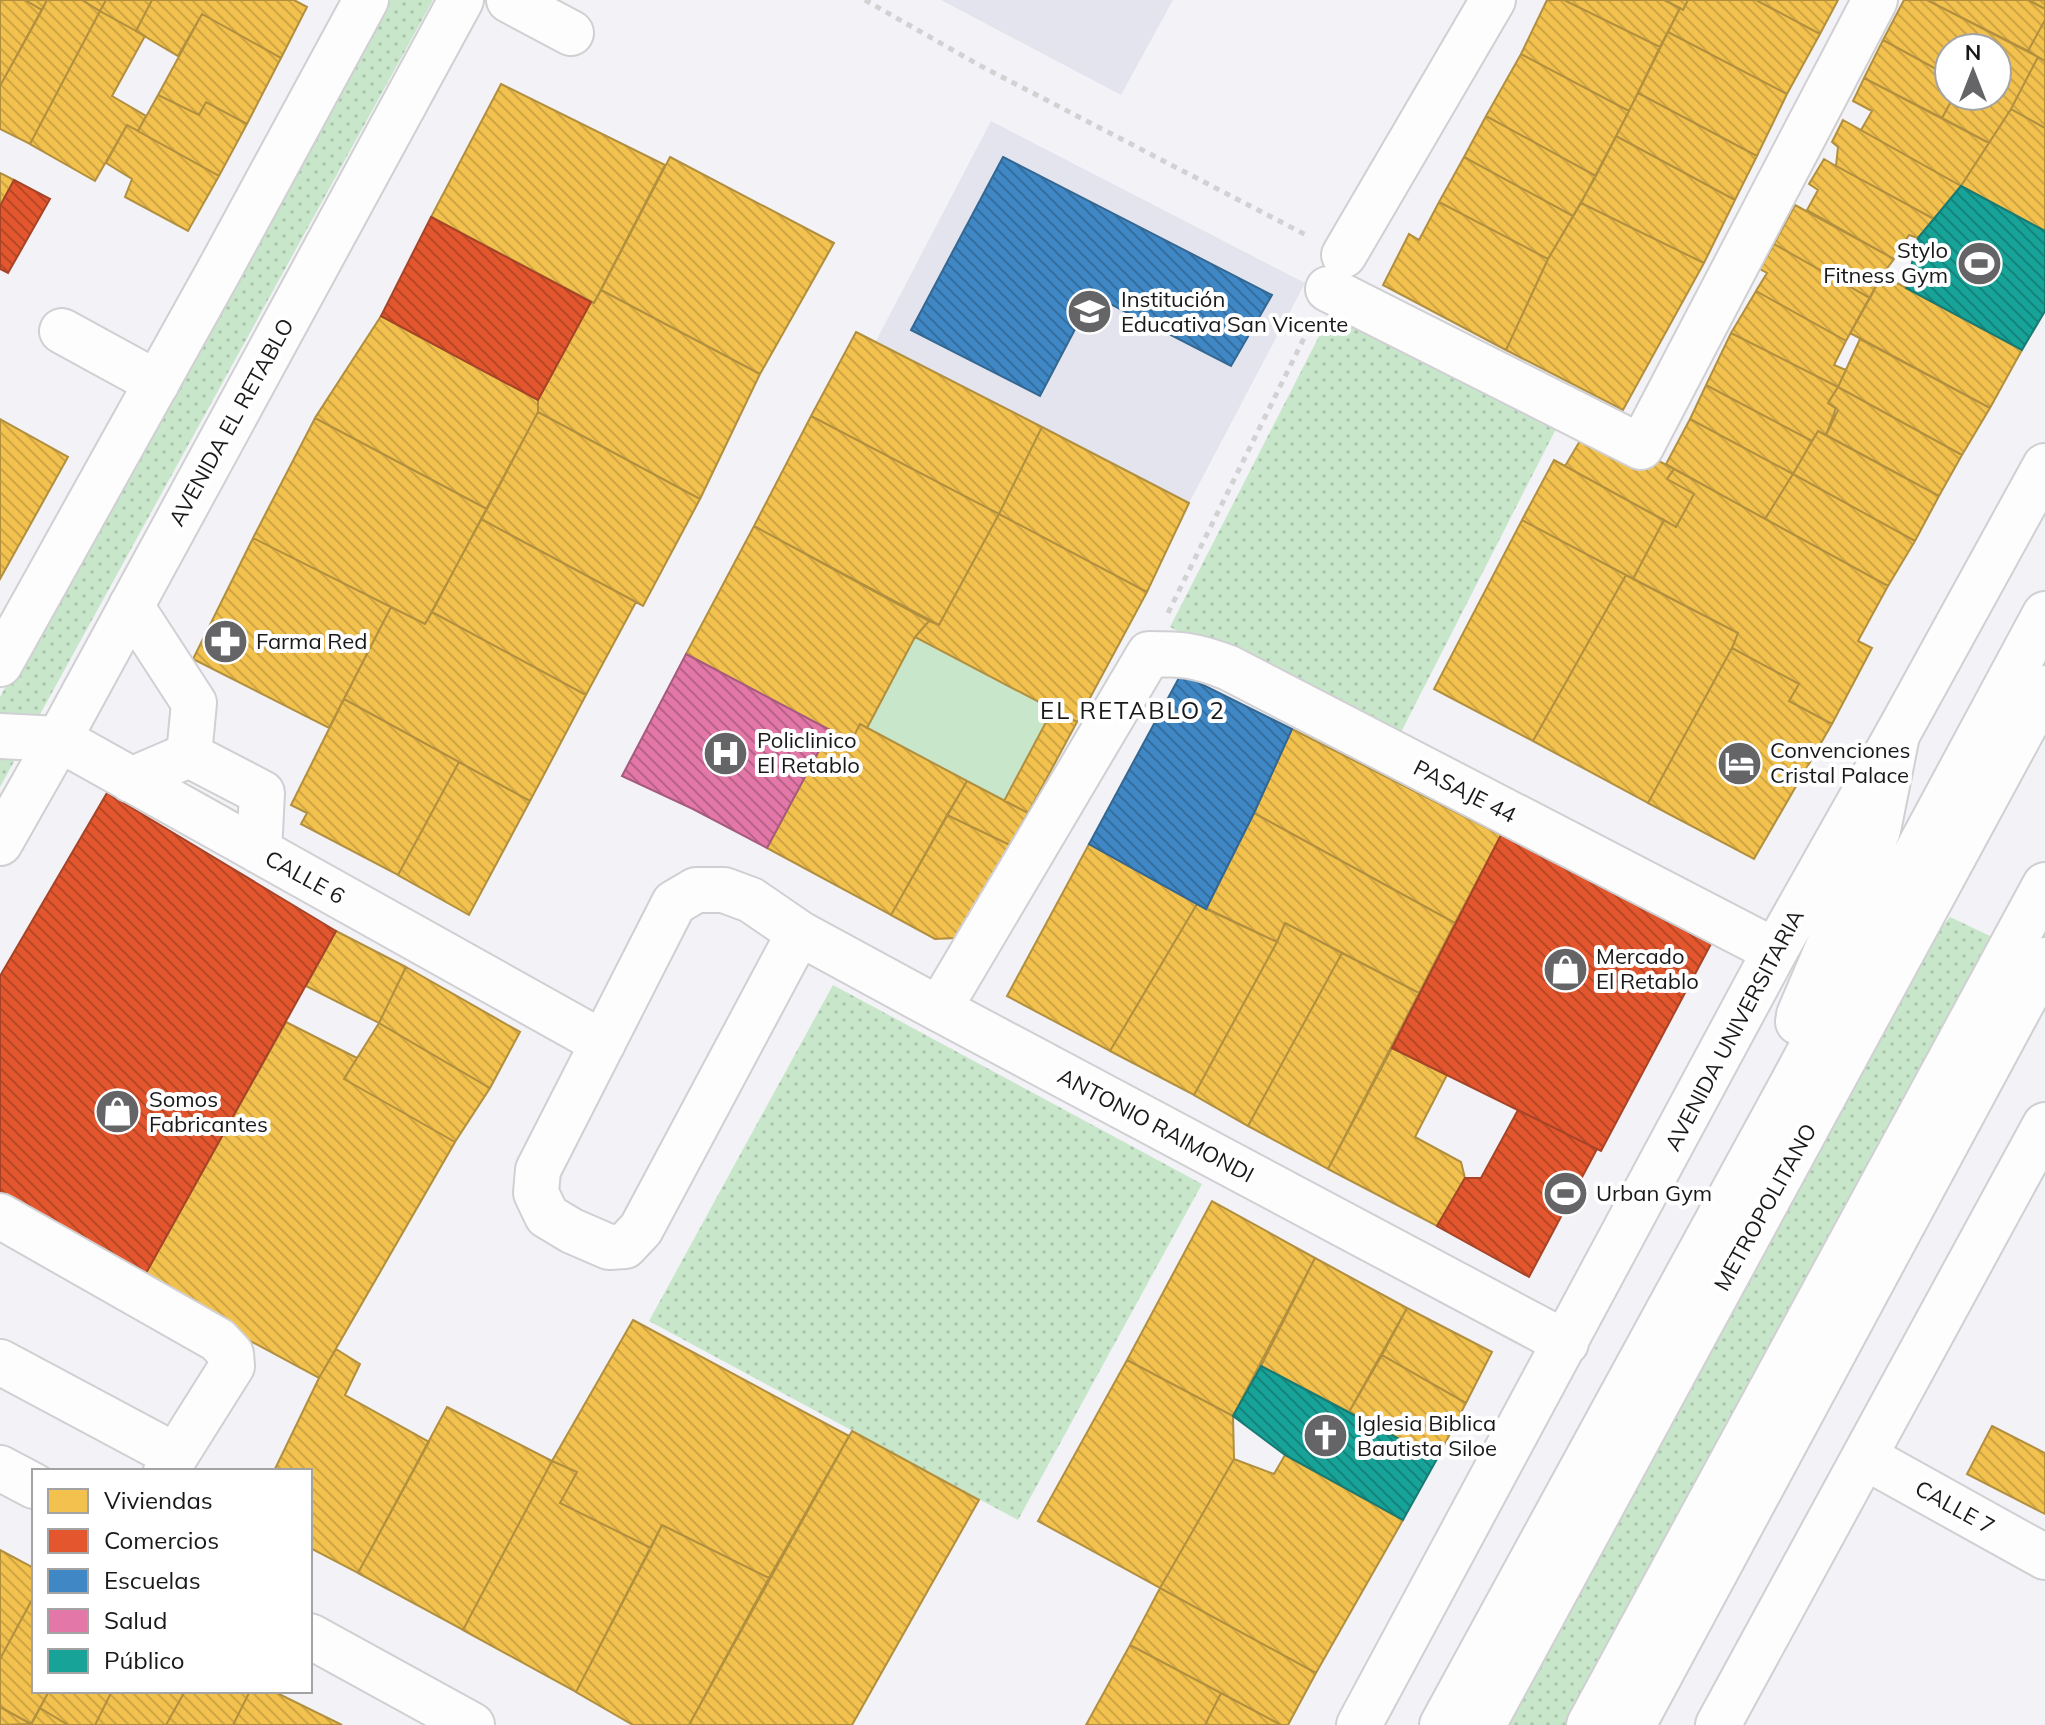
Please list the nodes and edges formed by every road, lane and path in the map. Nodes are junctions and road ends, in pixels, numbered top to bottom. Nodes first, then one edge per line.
1 (461, 0) edge
2 (509, 0) edge
3 (865, 0) edge
4 (1493, 0) edge
5 (1875, 0) edge
6 (359, 3) edge
7 (571, 33) dead end
8 (1336, 272) junction
9 (62, 331) dead end
10 (157, 383) junction
11 (2045, 466) edge
12 (131, 606) junction
13 (2045, 614) edge
14 (1149, 654) junction
15 (0, 664) edge
16 (2045, 688) edge
17 (1897, 735) junction
18 (0, 736) edge
19 (59, 739) junction
20 (189, 755) junction
21 (131, 780) junction
22 (0, 843) edge
23 (259, 851) junction
24 (2045, 885) edge
25 (799, 933) junction
26 (1775, 951) junction
27 (2045, 960) edge
28 (939, 1009) junction
29 (603, 1043) junction
30 (1791, 1086) junction
31 (2045, 1125) edge
32 (0, 1216) edge
33 (1566, 1343) junction
34 (0, 1362) edge
35 (1865, 1457) junction
36 (170, 1463) edge
37 (0, 1468) edge
38 (32, 1485) edge
39 (2045, 1557) edge
40 (312, 1637) edge
41 (472, 1725) edge
42 (1359, 1725) edge
43 (1442, 1725) edge
44 (1483, 1725) edge
45 (1589, 1725) edge
46 (1633, 1725) edge
47 (1718, 1725) edge

1 - 12 street, AVENIDA EL RETABLO
2 - 7 street
3 - 8 path
4 - 8 street
5 - 8 street
6 - 10 street
8 - 14 path
9 - 10 street
10 - 15 street
11 - 17 street, AVENIDA UNIVERSITARIA
12 - 19 street, AVENIDA EL RETABLO
12 - 20 street
13 - 30 street
14 - 26 street, PASAJE 44
14 - 28 street
16 - 44 street, METROPOLITANO
17 - 26 street, AVENIDA UNIVERSITARIA
17 - 30 street
18 - 19 street, CALLE 6
19 - 21 street, CALLE 6
19 - 22 street, AVENIDA EL RETABLO
20 - 21 street
20 - 23 street
21 - 23 street, CALLE 6
23 - 29 street, CALLE 6
24 - 45 street
25 - 28 street, ANTONIO RAIMONDI
25 - 29 street, ANTONIO RAIMONDI
25 - 29 street, ANTONIO RAIMONDI
26 - 33 street, AVENIDA UNIVERSITARIA
27 - 46 street
28 - 33 street, ANTONIO RAIMONDI
30 - 43 street
31 - 35 street
32 - 36 street
33 - 42 street, AVENIDA UNIVERSITARIA
34 - 36 street
35 - 39 street, CALLE 7
35 - 47 street
37 - 38 street
40 - 41 street

